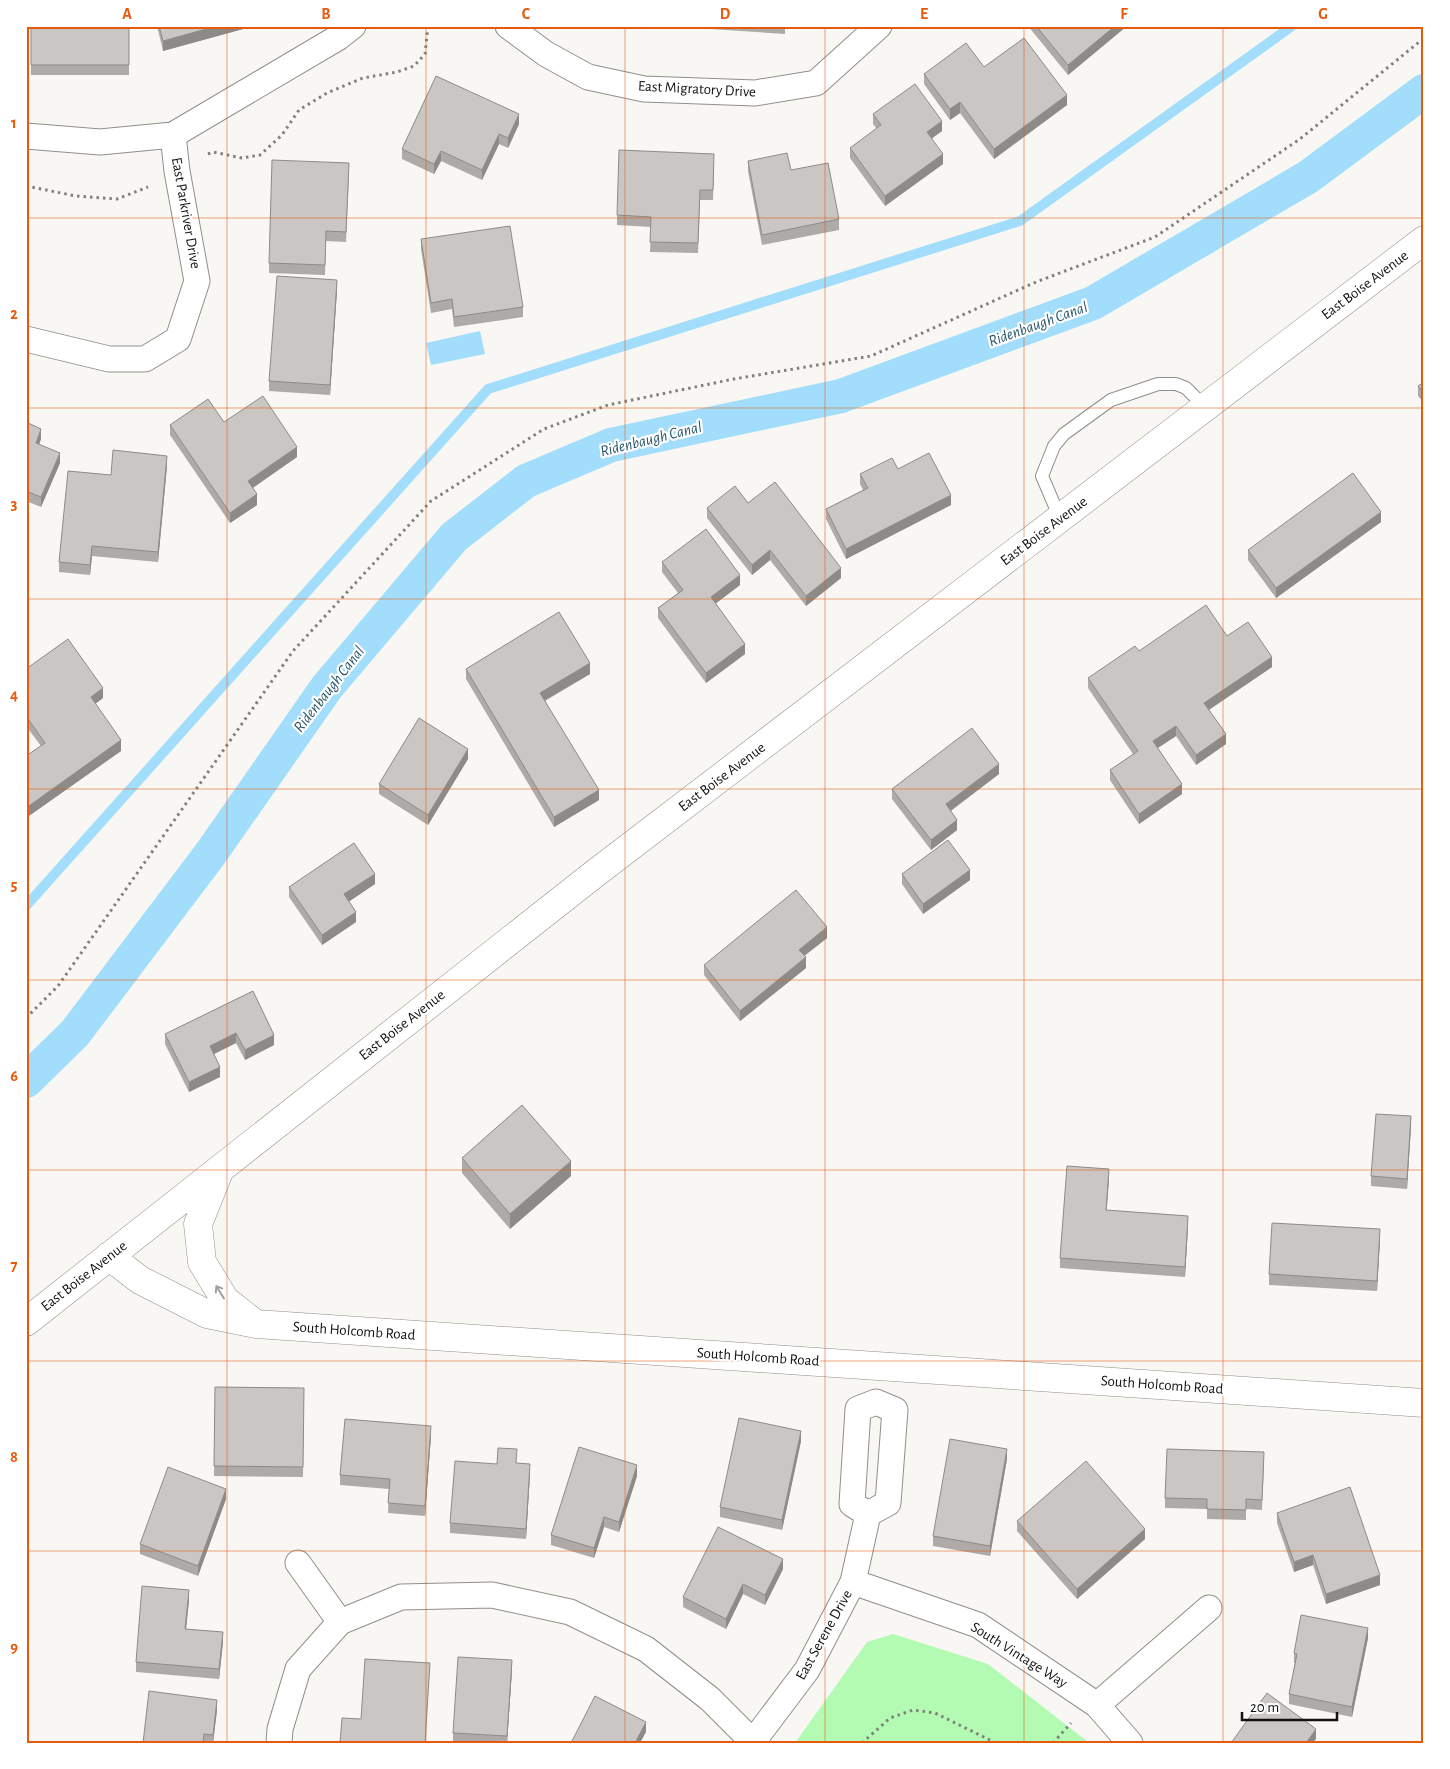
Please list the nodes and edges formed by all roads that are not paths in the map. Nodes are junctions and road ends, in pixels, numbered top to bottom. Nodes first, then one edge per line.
1 (353, 26) edge
2 (508, 26) edge
3 (879, 26) edge
4 (173, 135) junction
5 (26, 136) edge
6 (1424, 240) edge
7 (26, 339) edge
8 (1205, 407) junction
9 (1060, 518) junction
10 (220, 1169) junction
11 (109, 1256) junction
12 (26, 1322) edge
13 (256, 1324) junction
14 (879, 1366) junction
15 (876, 1402) junction
16 (1424, 1403) edge
17 (868, 1514) junction
18 (298, 1563) dead end
19 (853, 1582) junction
20 (1209, 1608) dead end
21 (340, 1622) junction
22 (1097, 1705) junction
23 (752, 1742) edge
24 (279, 1743) edge
25 (1130, 1743) edge

1 - 4 street
2 - 3 street, East Migratory Drive
4 - 5 street
4 - 7 street, East Parkriver Drive
6 - 8 street, East Boise Avenue
8 - 9 street, East Boise Avenue
8 - 9 lane
9 - 10 street, East Boise Avenue
10 - 11 street, East Boise Avenue
13 -> 10 street
11 - 12 street, East Boise Avenue
11 - 13 street, South Holcomb Road
13 - 14 street, South Holcomb Road
14 - 15 street
14 - 16 street, South Holcomb Road
15 - 17 street
15 - 17 street
17 - 19 street, East Serene Drive
18 - 21 street
19 - 22 street, South Vintage Way
19 - 23 street, East Serene Drive
20 - 22 street
21 - 23 street
21 - 24 street
22 - 25 street, South Vintage Way

